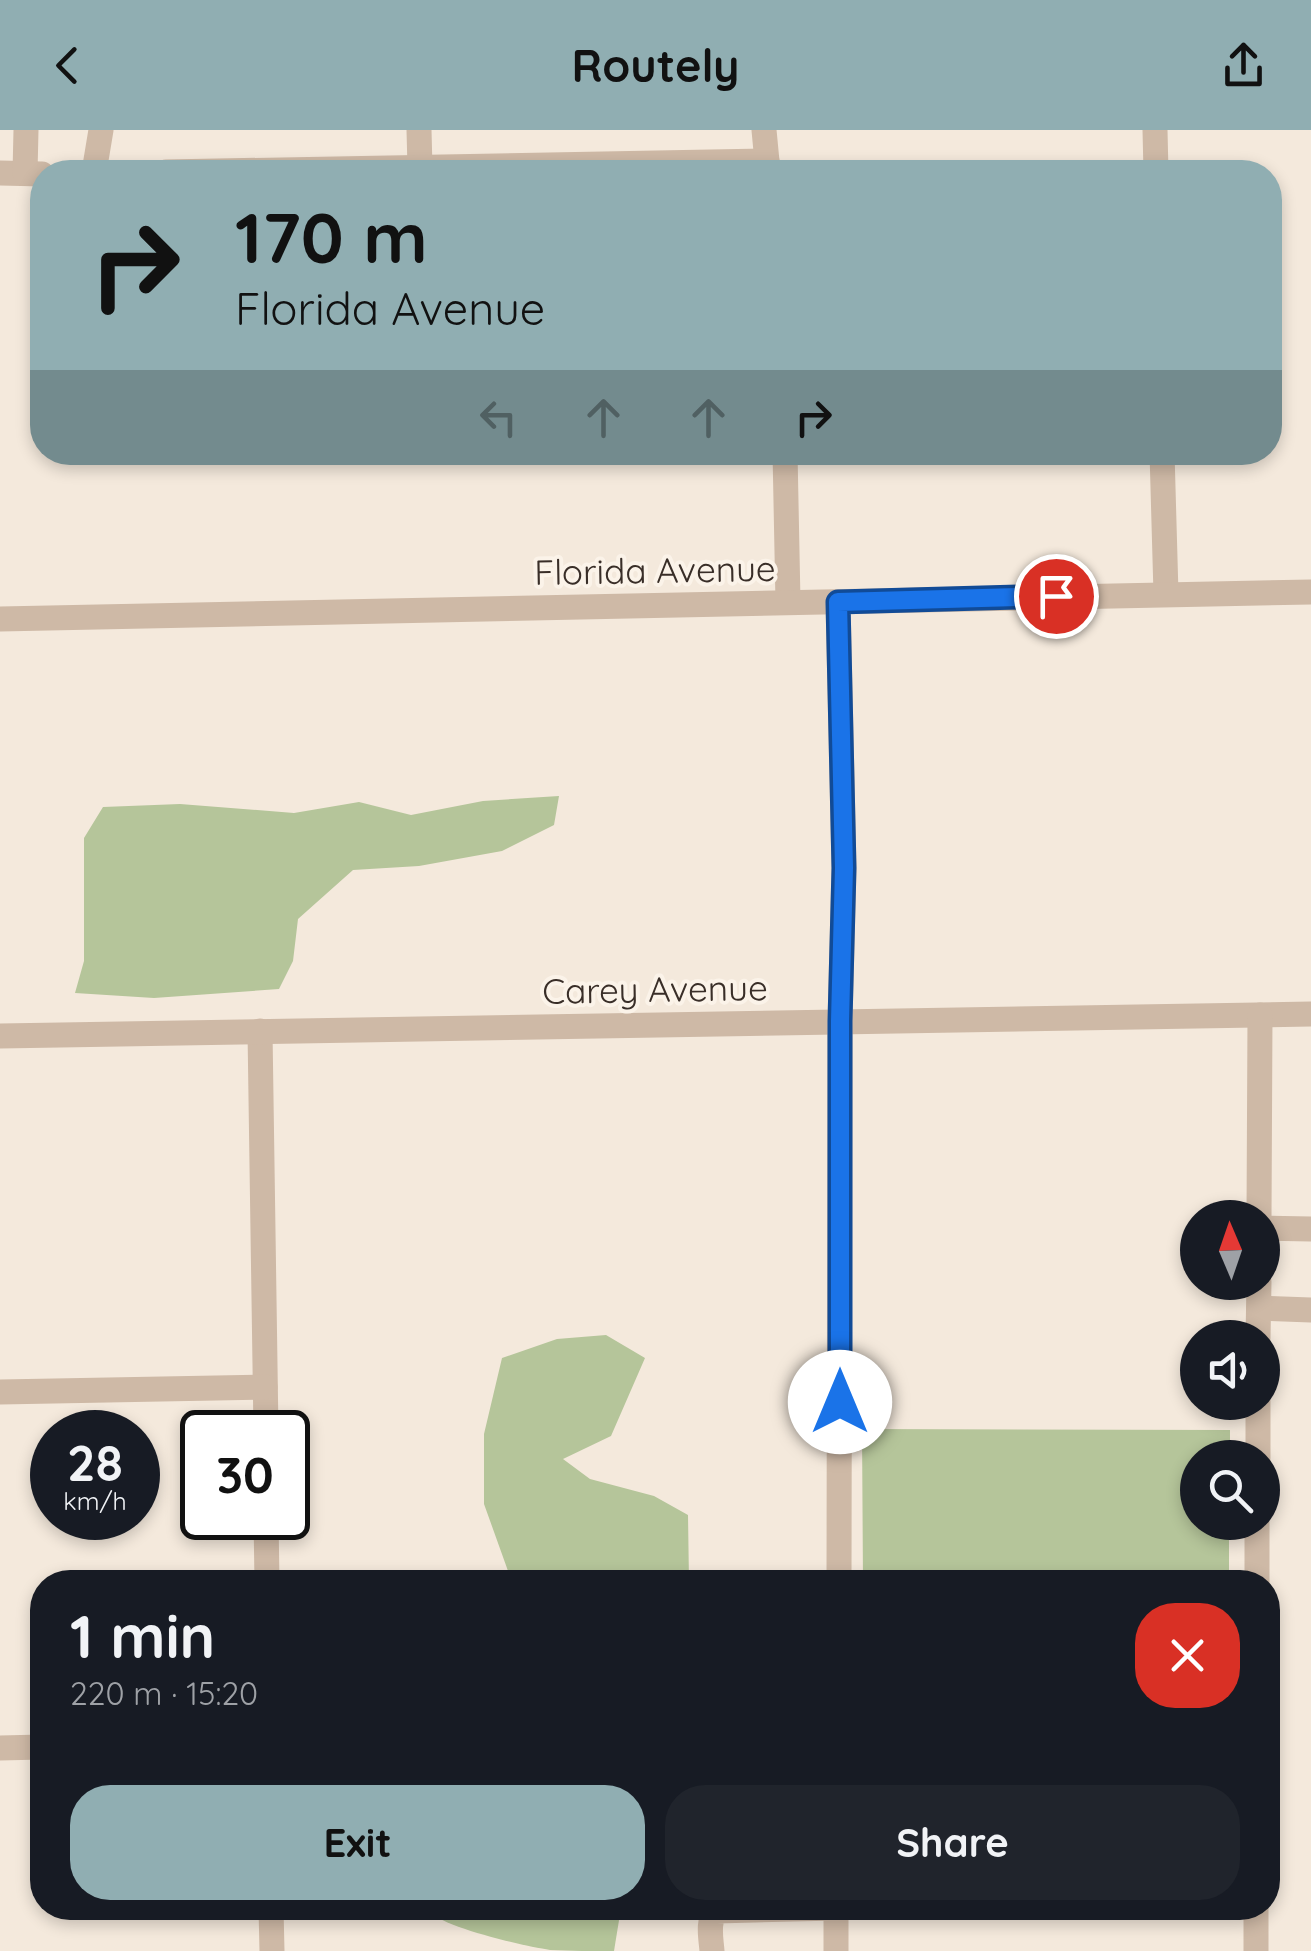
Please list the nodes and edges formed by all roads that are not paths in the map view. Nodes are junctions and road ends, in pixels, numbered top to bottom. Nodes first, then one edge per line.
1 (26, 130) edge
2 (101, 130) edge
3 (419, 130) edge
4 (764, 130) edge
5 (1155, 130) edge
6 (96, 160) edge
7 (420, 160) edge
8 (767, 160) edge
9 (1156, 160) edge
10 (23, 174) edge
11 (785, 465) edge
12 (1162, 465) edge
13 (1311, 592) edge
14 (1166, 594) junction
15 (788, 602) junction
16 (838, 602) junction
17 (0, 619) edge
18 (1311, 1014) edge
19 (1260, 1015) junction
20 (840, 1021) junction
21 (260, 1031) junction
22 (0, 1036) edge
23 (1259, 1200) edge
24 (1280, 1228) edge
25 (1311, 1229) edge
26 (1276, 1300) edge
27 (1311, 1310) edge
28 (265, 1387) junction
29 (0, 1392) edge
30 (266, 1410) edge
31 (266, 1540) edge
32 (1257, 1540) edge
33 (267, 1570) edge
34 (839, 1570) edge
35 (1257, 1570) edge
36 (30, 1747) edge
37 (0, 1748) edge
38 (271, 1920) edge
39 (712, 1920) edge
40 (836, 1920) edge
41 (1256, 1920) edge
42 (272, 1951) edge
43 (712, 1951) edge
44 (836, 1951) edge
45 (1256, 1951) edge

1 - 10 street
2 - 6 street
3 - 7 street
4 - 8 street
5 - 9 street
11 - 15 street
12 - 14 street
13 - 14 street, Florida Avenue
14 - 16 street, Florida Avenue
15 - 16 street, Florida Avenue
15 - 17 street, Florida Avenue
16 - 20 street
18 - 19 street, Carey Avenue
19 - 20 street, Carey Avenue
19 - 23 street
20 - 21 street, Carey Avenue
20 - 34 street
21 - 22 street, Carey Avenue
21 - 28 street
24 - 25 street
26 - 27 street
28 - 29 street
28 - 30 street
31 - 33 street
32 - 35 street
36 - 37 street
38 - 42 street
39 - 43 street
40 - 44 street
41 - 45 street

